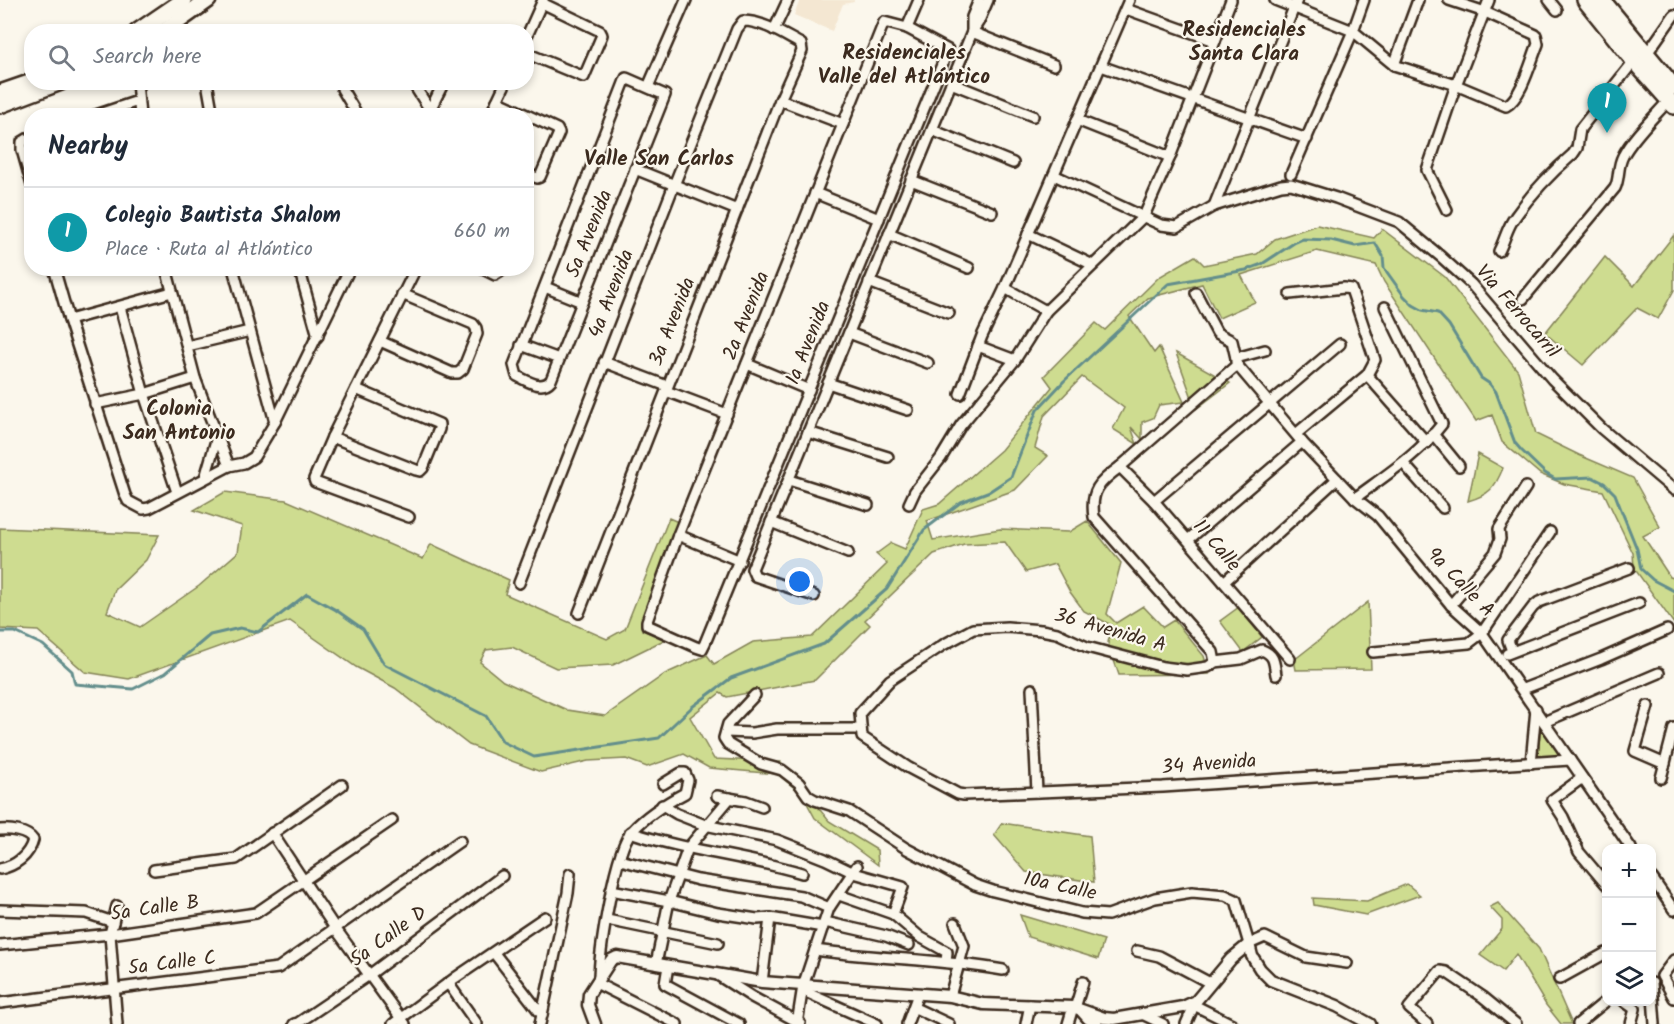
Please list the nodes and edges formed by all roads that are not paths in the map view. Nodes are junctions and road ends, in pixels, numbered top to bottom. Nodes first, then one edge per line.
1 (184, 0) edge
2 (207, 0) edge
3 (686, 0) edge
4 (788, 0) edge
5 (919, 0) edge
6 (979, 0) edge
7 (988, 0) edge
8 (1231, 0) edge
9 (1275, 0) edge
10 (1364, 0) edge
11 (1418, 0) edge
12 (1449, 0) edge
13 (1489, 0) edge
14 (1549, 0) edge
15 (1585, 0) edge
16 (543, 2) edge
17 (1127, 4) edge
18 (1296, 4) edge
19 (1610, 4) edge
20 (1557, 10) dead end
21 (1485, 12) junction
22 (1674, 15) edge
23 (148, 24) edge
24 (175, 24) edge
25 (533, 24) edge
26 (907, 28) junction
27 (774, 30) junction
28 (1353, 31) junction
29 (972, 32) junction
30 (1215, 41) junction
31 (534, 56) edge
32 (1640, 58) junction
33 (1054, 65) dead end
34 (1394, 65) junction
35 (1101, 66) junction
36 (951, 83) junction
37 (24, 85) edge
38 (1456, 86) junction
39 (648, 87) junction
40 (40, 90) edge
41 (137, 90) edge
42 (208, 90) edge
43 (343, 90) edge
44 (416, 90) edge
45 (440, 90) edge
46 (502, 90) edge
47 (0, 93) edge
48 (1672, 97) edge
49 (1193, 99) junction
50 (780, 100) junction
51 (138, 101) junction
52 (497, 101) junction
53 (0, 105) edge
54 (117, 108) edge
55 (139, 108) edge
56 (212, 108) edge
57 (353, 108) edge
58 (426, 108) edge
59 (431, 108) edge
60 (494, 108) edge
61 (512, 108) edge
62 (1033, 116) dead end
63 (534, 118) edge
64 (1250, 119) junction
65 (1077, 120) junction
66 (843, 124) junction
67 (932, 130) junction
68 (1307, 139) junction
69 (24, 141) edge
70 (24, 157) edge
71 (1170, 157) junction
72 (1013, 163) dead end
73 (635, 169) junction
74 (1291, 174) dead end
75 (1054, 175) junction
76 (534, 177) edge
77 (911, 180) junction
78 (674, 185) junction
79 (815, 193) junction
80 (1214, 206) junction
81 (737, 210) junction
82 (1447, 210) dead end
83 (992, 212) dead end
84 (1144, 216) junction
85 (879, 219) junction
86 (889, 234) junction
87 (1028, 234) junction
88 (1499, 251) dead end
89 (1093, 265) junction
90 (969, 268) dead end
91 (56, 276) edge
92 (168, 276) edge
93 (235, 276) edge
94 (301, 276) edge
95 (346, 276) edge
96 (412, 276) edge
97 (869, 282) junction
98 (545, 287) junction
99 (1005, 288) junction
100 (172, 292) junction
101 (1196, 293) dead end
102 (402, 294) junction
103 (1290, 294) dead end
104 (1523, 299) dead end
105 (582, 302) junction
106 (120, 307) junction
107 (1385, 307) dead end
108 (1046, 311) junction
109 (949, 313) dead end
110 (69, 320) junction
111 (250, 331) junction
112 (849, 333) junction
113 (318, 336) junction
114 (380, 341) junction
115 (1340, 344) dead end
116 (521, 345) junction
117 (187, 346) junction
118 (978, 346) junction
119 (1265, 350) dead end
120 (559, 359) junction
121 (1016, 360) junction
122 (1236, 361) junction
123 (604, 362) junction
124 (928, 363) dead end
125 (747, 364) junction
126 (1367, 375) junction
127 (195, 378) junction
128 (828, 383) junction
129 (667, 388) junction
130 (356, 389) junction
131 (809, 390) junction
132 (144, 394) junction
133 (960, 394) dead end
134 (95, 404) junction
135 (1270, 404) junction
136 (908, 410) dead end
137 (727, 414) junction
138 (275, 422) junction
139 (808, 432) junction
140 (1433, 434) junction
141 (217, 437) junction
142 (332, 437) junction
143 (1299, 438) junction
144 (1427, 442) junction
145 (888, 457) dead end
146 (1403, 463) junction
147 (229, 466) junction
148 (1459, 466) dead end
149 (1120, 467) junction
150 (205, 478) junction
151 (1337, 479) junction
152 (789, 480) junction
153 (1526, 487) dead end
154 (1674, 490) edge
155 (177, 492) junction
156 (1355, 498) junction
157 (1154, 501) junction
158 (868, 504) dead end
159 (909, 504) dead end
160 (1443, 507) dead end
161 (409, 517) dead end
162 (771, 522) junction
163 (1550, 532) dead end
164 (678, 535) junction
165 (1188, 540) junction
166 (848, 553) dead end
167 (740, 561) junction
168 (1629, 568) dead end
169 (1224, 582) junction
170 (519, 584) dead end
171 (814, 596) dead end
172 (1639, 603) dead end
173 (1451, 605) junction
174 (579, 613) dead end
175 (1667, 630) dead end
176 (1482, 633) junction
177 (702, 649) joint
178 (1512, 651) junction
179 (1373, 652) dead end
180 (1501, 657) junction
181 (1290, 659) dead end
182 (1215, 662) junction
183 (1659, 673) dead end
184 (1276, 675) dead end
185 (1032, 689) dead end
186 (1523, 689) junction
187 (755, 695) dead end
188 (1648, 706) dead end
189 (1536, 709) junction
190 (1544, 722) junction
191 (1674, 728) edge
192 (860, 729) junction
193 (726, 732) junction
194 (1672, 741) edge
195 (1570, 760) junction
196 (1531, 763) junction
197 (1665, 764) junction
198 (1582, 778) junction
199 (1661, 778) dead end
200 (663, 784) dead end
201 (342, 785) dead end
202 (1037, 792) junction
203 (717, 796) dead end
204 (730, 798) junction
205 (662, 806) junction
206 (762, 807) dead end
207 (392, 820) dead end
208 (705, 825) junction
209 (0, 830) edge
210 (630, 832) junction
211 (272, 833) junction
212 (460, 841) dead end
213 (1628, 844) edge
214 (688, 848) junction
215 (620, 860) junction
216 (0, 869) edge
217 (154, 870) dead end
218 (855, 870) junction
219 (802, 873) dead end
220 (570, 874) dead end
221 (676, 875) junction
222 (502, 876) dead end
223 (1602, 879) edge
224 (305, 880) junction
225 (1656, 884) edge
226 (611, 890) junction
227 (839, 895) junction
228 (669, 901) junction
229 (117, 906) dead end
230 (829, 909) junction
231 (0, 910) edge
232 (1674, 910) edge
233 (893, 914) junction
234 (545, 917) dead end
235 (770, 918) junction
236 (607, 920) junction
237 (113, 922) junction
238 (955, 923) dead end
239 (824, 924) junction
240 (335, 928) junction
241 (662, 931) junction
242 (110, 934) junction
243 (718, 943) dead end
244 (1249, 944) junction
245 (0, 945) edge
246 (909, 945) dead end
247 (814, 950) junction
248 (1137, 951) dead end
249 (494, 953) junction
250 (1602, 954) edge
251 (1674, 960) edge
252 (946, 962) junction
253 (960, 962) junction
254 (1347, 963) dead end
255 (656, 964) junction
256 (668, 966) junction
257 (1003, 970) dead end
258 (369, 975) junction
259 (717, 975) junction
260 (597, 979) junction
261 (1559, 979) dead end
262 (762, 982) junction
263 (1083, 982) dead end
264 (1210, 982) junction
265 (448, 983) junction
266 (803, 986) junction
267 (114, 989) junction
268 (918, 994) junction
269 (950, 996) junction
270 (1674, 998) edge
271 (0, 1003) edge
272 (1197, 1004) junction
273 (1602, 1004) edge
274 (1030, 1005) junction
275 (1631, 1006) edge
276 (1654, 1006) edge
277 (915, 1008) junction
278 (1076, 1008) junction
279 (1142, 1014) junction
280 (541, 1020) edge
281 (399, 1022) edge
282 (799, 1023) edge
283 (117, 1024) edge
284 (294, 1024) edge
285 (477, 1024) edge
286 (595, 1024) edge
287 (676, 1024) edge
288 (740, 1024) edge
289 (877, 1024) edge
290 (908, 1024) edge
291 (949, 1024) edge
292 (1026, 1024) edge
293 (1068, 1024) edge
294 (1097, 1024) edge
295 (1163, 1024) edge
296 (1186, 1024) edge
297 (1232, 1024) edge
298 (1370, 1024) edge
299 (1427, 1024) edge
300 (1516, 1024) edge
301 (1578, 1024) edge
302 (1632, 1024) edge
303 (1655, 1024) edge

1 - 23 highway
2 - 24 highway
3 - 39 street
4 - 27 street
5 - 26 street
6 - 29 street
7 - 29 street
8 - 30 street
9 - 18 street
10 - 28 street
11 - 34 street
12 - 21 street
13 - 21 street
14 - 20 street
15 - 32 highway
16 - 25 street
16 - 31 street
17 - 30 street
17 - 35 street
18 - 28 street
18 - 64 street
19 - 32 highway
21 - 38 street
21 - 38 street
22 - 32 street
26 - 66 street, 2a Avenida
26 - 85 street, 1a Avenida
27 - 50 street, 3a Avenida
27 - 78 street, 4a Avenida
28 - 34 street
28 - 68 street
29 - 33 street
29 - 36 street
30 - 49 street
32 - 48 highway
32 - 88 street
34 - 38 street
35 - 49 street
35 - 65 street
36 - 62 street
36 - 67 street
37 - 47 highway
38 - 82 street
39 - 73 street, 5a Avenida
39 - 98 street
40 - 53 highway
41 - 51 street
42 - 56 street
43 - 57 street
44 - 58 street
45 - 59 street
46 - 52 street
48 - 104 street
49 - 64 street
49 - 71 street
50 - 66 street
50 - 81 street, 3a Avenida
51 - 54 street
51 - 55 street
52 - 60 street
52 - 61 street
63 - 76 street
64 - 68 street
64 - 80 street
65 - 71 street
65 - 75 street
66 - 79 street, 2a Avenida
67 - 72 street
67 - 77 street
68 - 74 street
69 - 70 street
71 - 84 street
73 - 78 street
73 - 105 street, 5a Avenida
75 - 84 street, Via Ferrocarril
75 - 87 street
77 - 83 street
77 - 86 street
78 - 81 street
78 - 123 street, 4a Avenida
79 - 85 street
79 - 125 street, 2a Avenida
80 - 84 street, Via Ferrocarril
80 - 154 street, Via Ferrocarril
81 - 129 street, 3a Avenida
84 - 89 street
85 - 131 street, 1a Avenida
86 - 90 street
86 - 97 street
87 - 89 street
87 - 99 street
89 - 108 street
91 - 110 street
92 - 100 street
93 - 111 street
94 - 113 street
95 - 113 street
96 - 102 street
97 - 109 street
97 - 112 street
98 - 105 street
98 - 116 street
99 - 108 street
99 - 118 street
100 - 106 street
100 - 117 street
101 - 122 street, 9a Calle A
102 - 114 street
102 - 114 street
103 - 126 street
105 - 120 street, 5a Avenida
106 - 110 street
106 - 132 street
107 - 140 street
108 - 121 street
110 - 134 street
111 - 117 street
111 - 138 street
112 - 124 street
112 - 128 street
113 - 138 street
114 - 130 street
115 - 135 street
116 - 120 street
116 - 120 street, 5a Avenida
117 - 127 street
118 - 121 street
118 - 133 street
119 - 122 street
121 - 159 street
122 - 135 street, 9a Calle A
122 - 149 street
123 - 129 street
123 - 170 street, 4a Avenida
125 - 131 street
125 - 137 street, 2a Avenida
126 - 143 street
126 - 144 street
127 - 132 street
127 - 141 street
128 - 136 street
128 - 139 street
129 - 137 street
129 - 174 street, 3a Avenida
130 - 142 street
130 - 142 street
131 - 167 street, 1a Avenida
132 - 134 street
132 - 155 street
134 - 155 street
135 - 143 street, 9a Calle A
135 - 157 street
137 - 164 street, 2a Avenida
138 - 147 street
139 - 145 street
139 - 152 street
140 - 144 street
140 - 148 street
141 - 147 street
141 - 150 street
142 - 161 street
143 - 151 street, 9a Calle A
143 - 165 street
144 - 146 street
146 - 156 street
146 - 160 street
147 - 150 street
149 - 157 street, 11 Calle
149 - 182 street
150 - 155 street
151 - 156 street, 9a Calle A
151 - 169 street
152 - 158 street
152 - 162 street
153 - 173 street
156 - 173 street, 9a Calle A
157 - 165 street, 11 Calle
162 - 166 street
162 - 171 street
163 - 176 street
164 - 167 street
164 - 177 street, 2a Avenida
165 - 169 street, 11 Calle
167 - 177 street, 1a Avenida
168 - 178 street
169 - 181 street, 11 Calle
172 - 178 street
173 - 176 street, 9a Calle A
175 - 186 street
176 - 179 street
176 - 180 street, 9a Calle A
178 - 180 street
180 - 186 street, 9a Calle A
182 - 184 street, 36 Avenida A
182 - 192 street, 36 Avenida A
183 - 190 street
185 - 202 street
186 - 189 street, 9a Calle A
187 - 193 street
188 - 197 street
189 - 190 street, 9a Calle A
189 - 196 street
190 - 195 street, 9a Calle A
191 - 194 street
192 - 193 street
192 - 202 street, 34 Avenida
193 - 244 street, 10a Calle
194 - 197 street
195 - 196 street, 34 Avenida
195 - 198 street, 9a Calle A
196 - 202 street, 34 Avenida
197 - 199 street
198 - 213 street, 9a Calle A
198 - 223 street
200 - 205 street
201 - 211 street
203 - 204 street
204 - 206 street
204 - 208 street
205 - 208 street
205 - 210 street
207 - 224 street, 5a Calle B
208 - 214 street
208 - 218 street
209 - 216 street
210 - 214 street
210 - 215 street
211 - 217 street
211 - 224 street
212 - 240 street, 5a Calle C
214 - 219 street
214 - 221 street
215 - 221 street
215 - 226 street
218 - 227 street
218 - 233 street
220 - 280 street
221 - 228 street
221 - 230 street
222 - 258 street, 5a Calle D
224 - 240 street
224 - 242 street, 5a Calle B
225 - 232 street
226 - 228 street
226 - 236 street
227 - 230 street
227 - 233 street
228 - 235 street
228 - 241 street
229 - 237 street
230 - 239 street
231 - 237 street
233 - 252 street
234 - 249 street
235 - 239 street
235 - 262 street
236 - 241 street
236 - 260 street
237 - 242 street
238 - 253 street
239 - 246 street
239 - 247 street
240 - 258 street
240 - 267 street, 5a Calle C
241 - 243 street
241 - 255 street
242 - 245 street, 5a Calle B
242 - 267 street
244 - 254 street
244 - 264 street
244 - 298 street, 10a Calle
247 - 252 street
247 - 266 street
248 - 264 street
249 - 265 street
249 - 280 street
250 - 261 street
251 - 270 street
252 - 253 street
253 - 257 street
253 - 269 street
255 - 256 street
255 - 260 street
256 - 259 street
256 - 288 street
258 - 281 street
258 - 284 street, 5a Calle D
259 - 262 street
259 - 282 street
260 - 286 street
260 - 287 street
262 - 266 street
263 - 278 street
264 - 272 street
265 - 281 street
265 - 285 street
266 - 268 street
266 - 282 street
266 - 289 street
267 - 271 street, 5a Calle C
267 - 283 street
268 - 269 street
268 - 277 street
269 - 274 street
272 - 279 street
272 - 296 street
272 - 297 street
273 - 301 street
274 - 278 street
274 - 292 street
275 - 302 street
276 - 303 street
277 - 290 street
277 - 291 street
278 - 279 street
278 - 293 street
278 - 294 street
279 - 295 street
299 - 300 street

